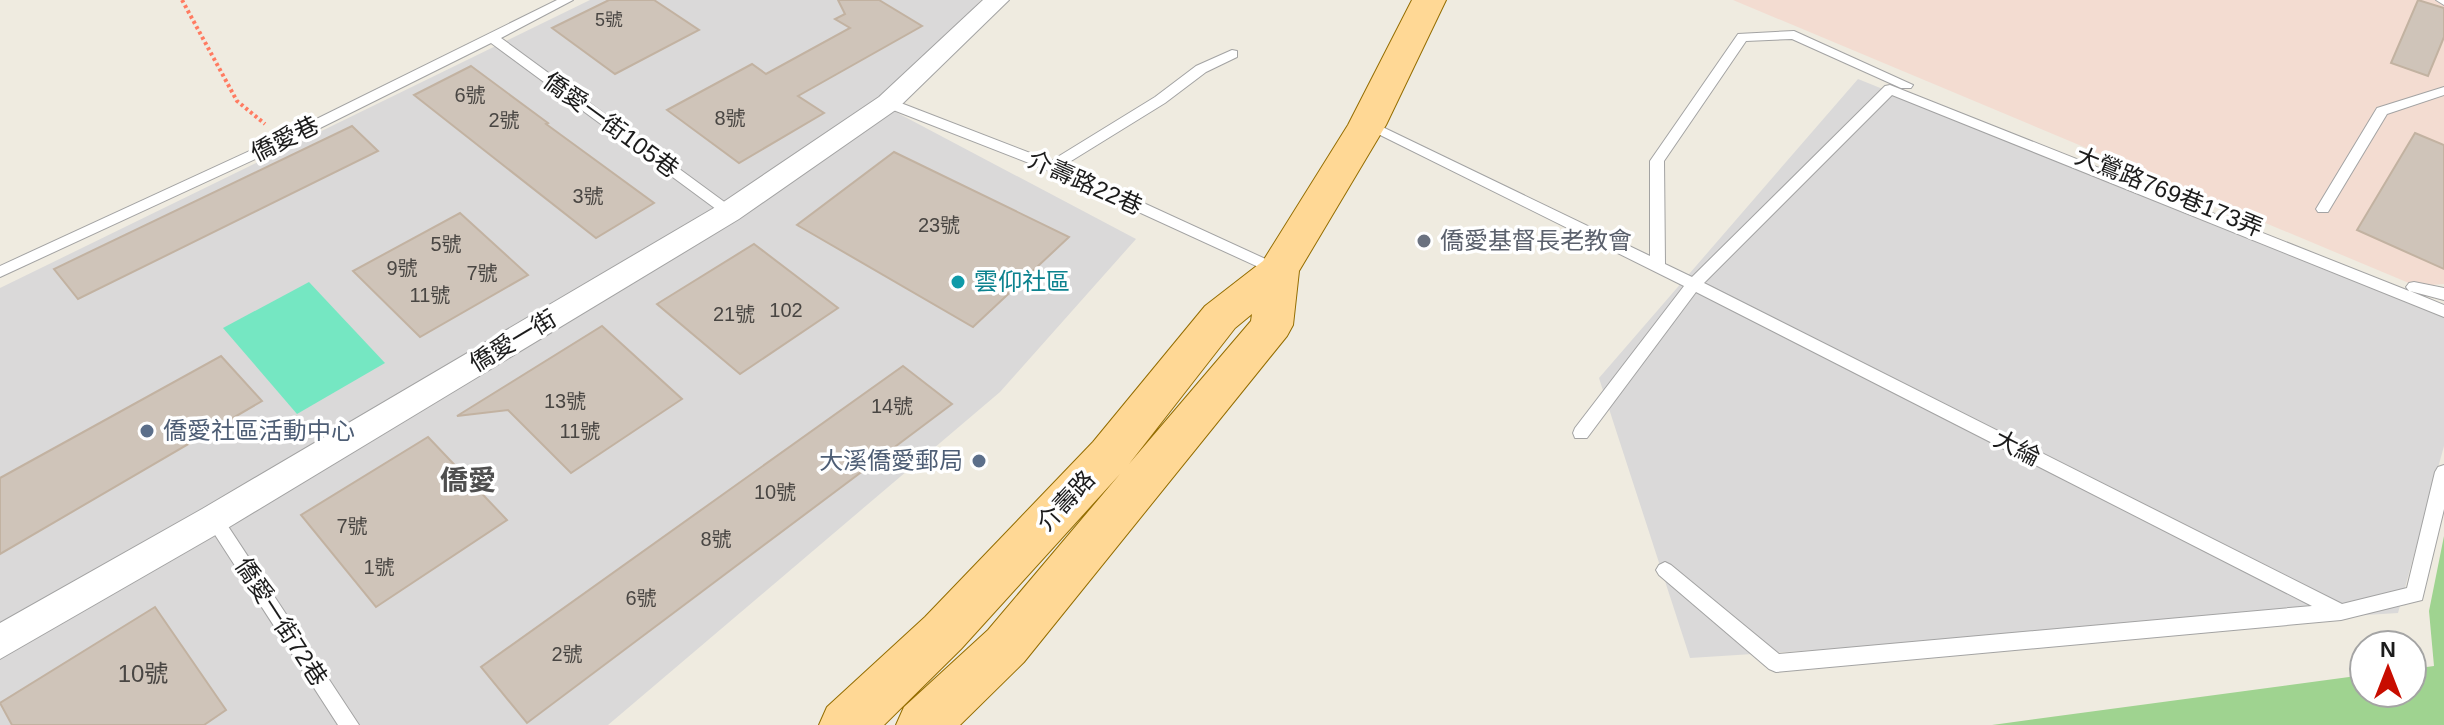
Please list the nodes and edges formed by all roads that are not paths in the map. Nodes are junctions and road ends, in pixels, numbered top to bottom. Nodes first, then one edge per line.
1 (567, 0) edge
2 (997, 0) edge
3 (1429, 0) edge
4 (493, 38) junction
5 (1232, 54) dead end
6 (2444, 91) edge
7 (888, 103) junction
8 (1367, 125) junction
9 (1052, 167) junction
10 (2323, 209) dead end
11 (729, 212) junction
12 (1658, 266) junction
13 (1278, 271) junction
14 (0, 272) edge
15 (1694, 284) junction
16 (2444, 294) edge
17 (2444, 311) edge
18 (1581, 433) dead end
19 (2444, 472) edge
20 (214, 519) junction
21 (1665, 570) dead end
22 (2341, 612) junction
23 (0, 642) edge
24 (349, 725) edge
25 (846, 725) edge
26 (923, 725) edge

1 - 4 lane, 僑愛巷
2 - 7 street, 僑愛一街
3 - 8 main road, 介壽路
4 - 11 lane, 僑愛一街105巷
4 - 14 lane, 僑愛巷
5 - 9 lane
6 - 10 lane
7 - 9 lane, 介壽路22巷
7 - 11 street, 僑愛一街
8 - 12 lane, 大綸
8 - 13 main road, 介壽路
9 - 13 lane, 介壽路22巷
11 - 20 street, 僑愛一街
12 - 15 lane, 大綸
12 - 16 lane, 大鶯路769巷173弄
13 - 25 main road, 介壽路
13 - 26 main road, 介壽路
15 - 17 lane
15 - 18 lane
15 - 22 lane, 大綸
19 - 22 lane
20 - 23 street, 僑愛一街
20 - 24 lane, 僑愛一街72巷
21 - 22 lane

